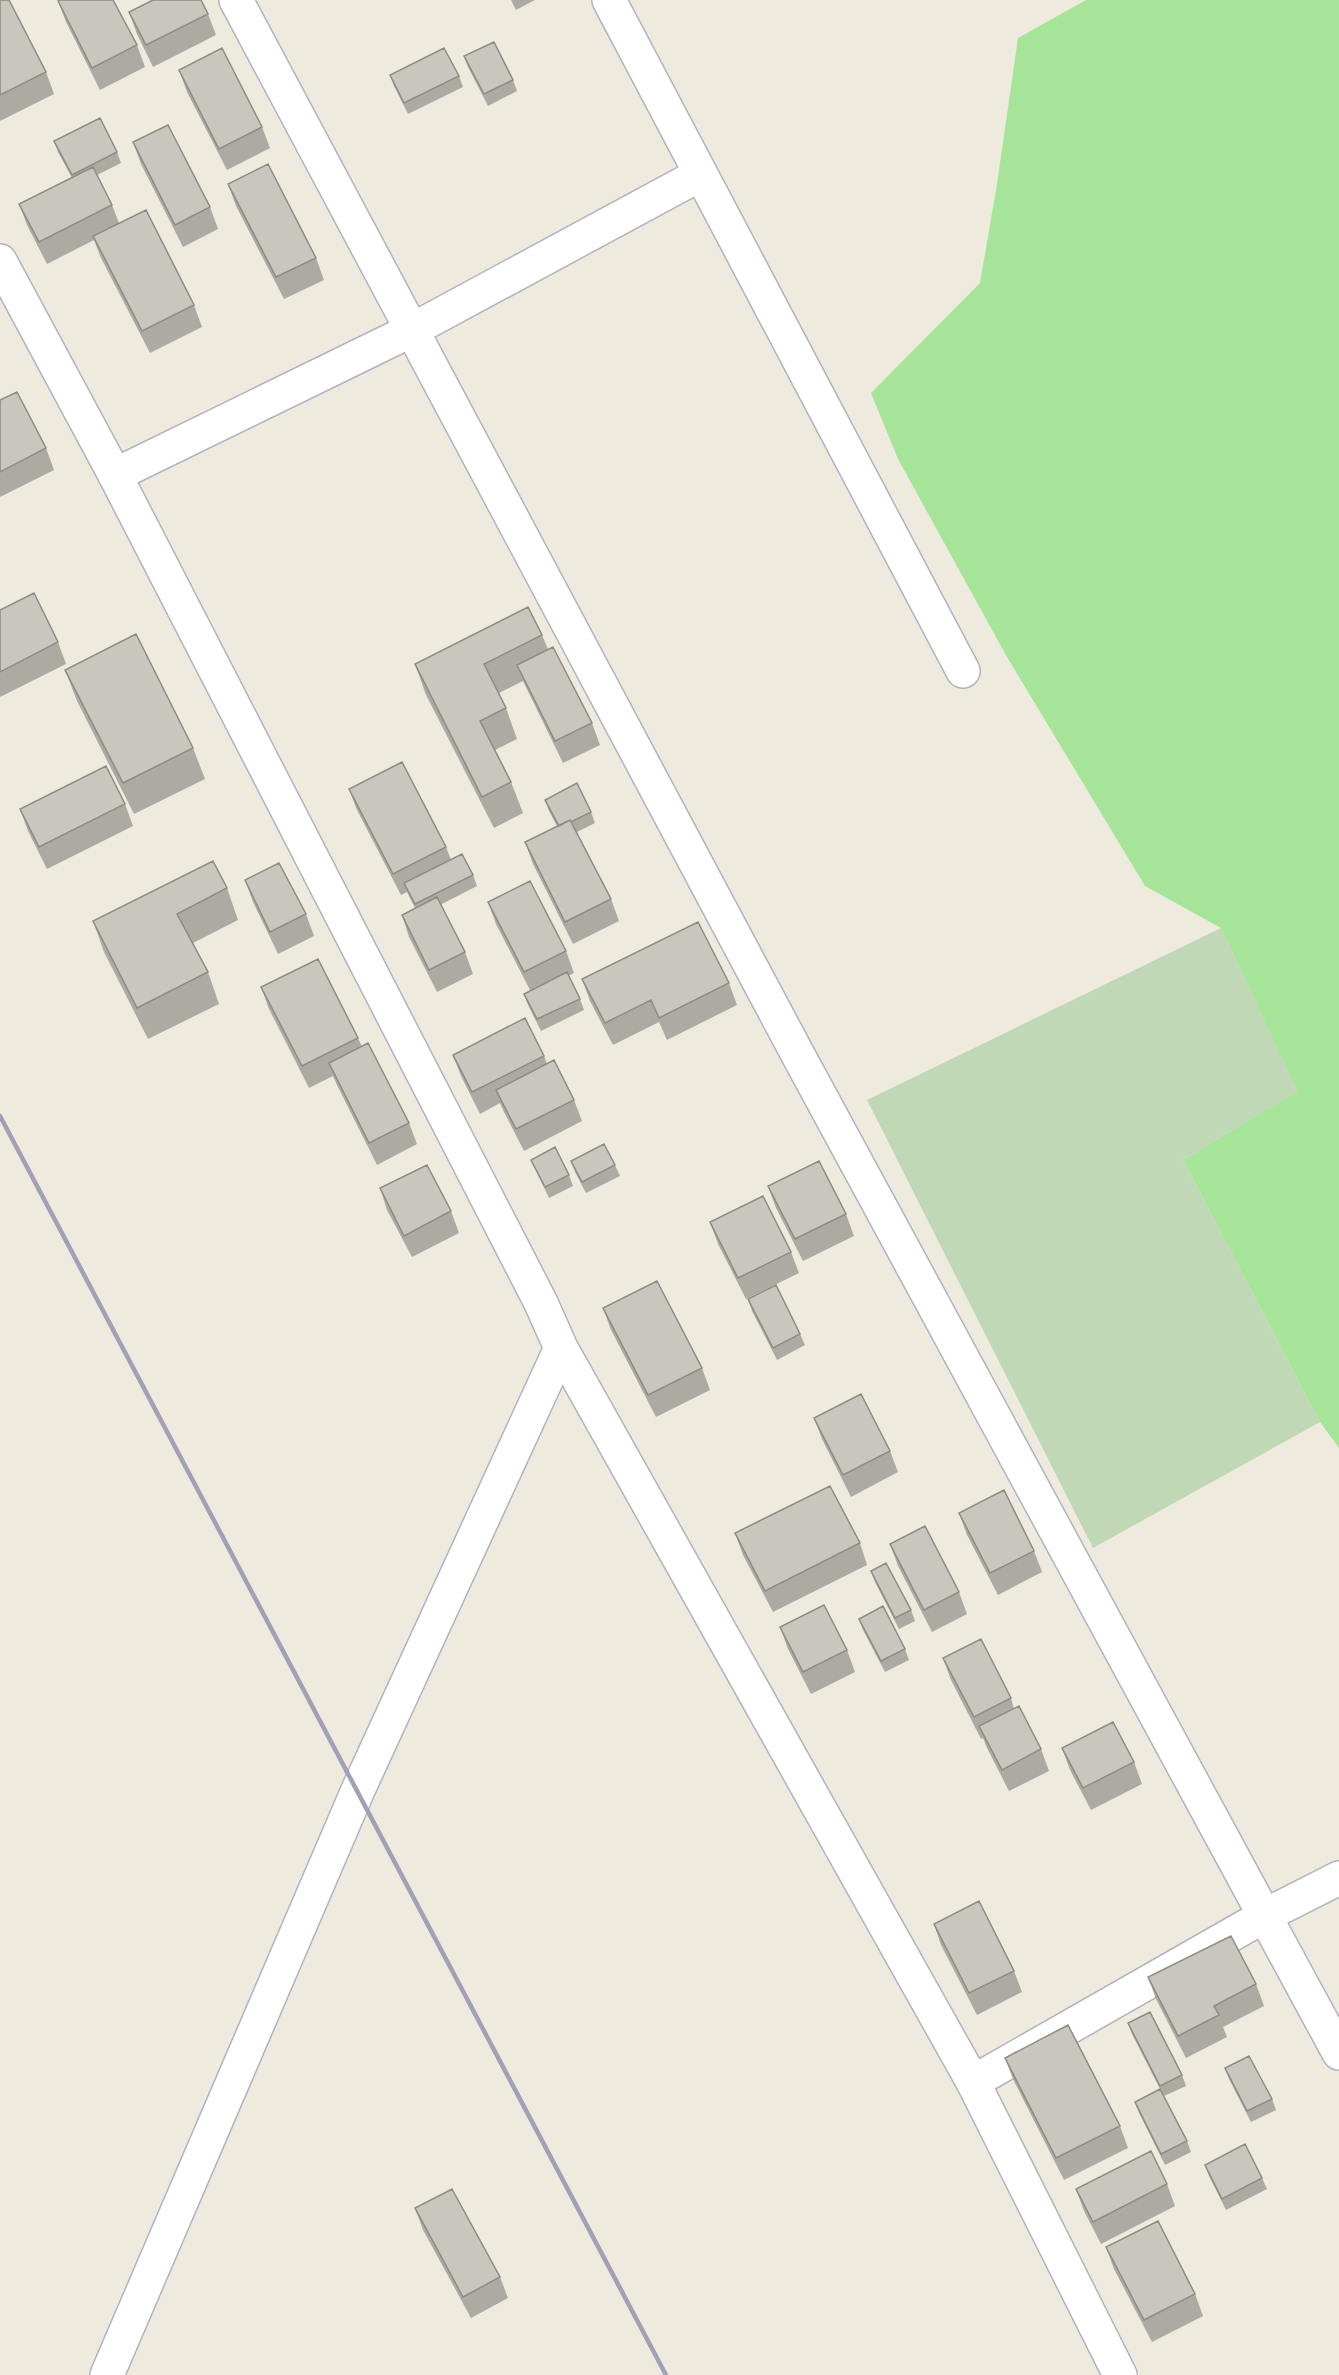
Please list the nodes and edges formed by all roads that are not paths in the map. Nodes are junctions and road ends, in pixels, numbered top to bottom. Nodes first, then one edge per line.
1 (236, 0) edge
2 (609, 0) edge
3 (701, 174) junction
4 (0, 261) edge
5 (412, 330) junction
6 (115, 475) junction
7 (963, 670) dead end
8 (561, 1348) junction
9 (1339, 1878) edge
10 (1266, 1915) junction
11 (1339, 2052) edge
12 (973, 2082) junction
13 (107, 2375) edge
14 (1120, 2375) edge

1 - 5 street
2 - 3 street
3 - 5 street
3 - 7 street
4 - 6 street
5 - 6 street
5 - 10 street
6 - 8 street
8 - 12 street
8 - 13 street
9 - 10 street
10 - 11 street
10 - 12 street
12 - 14 street

